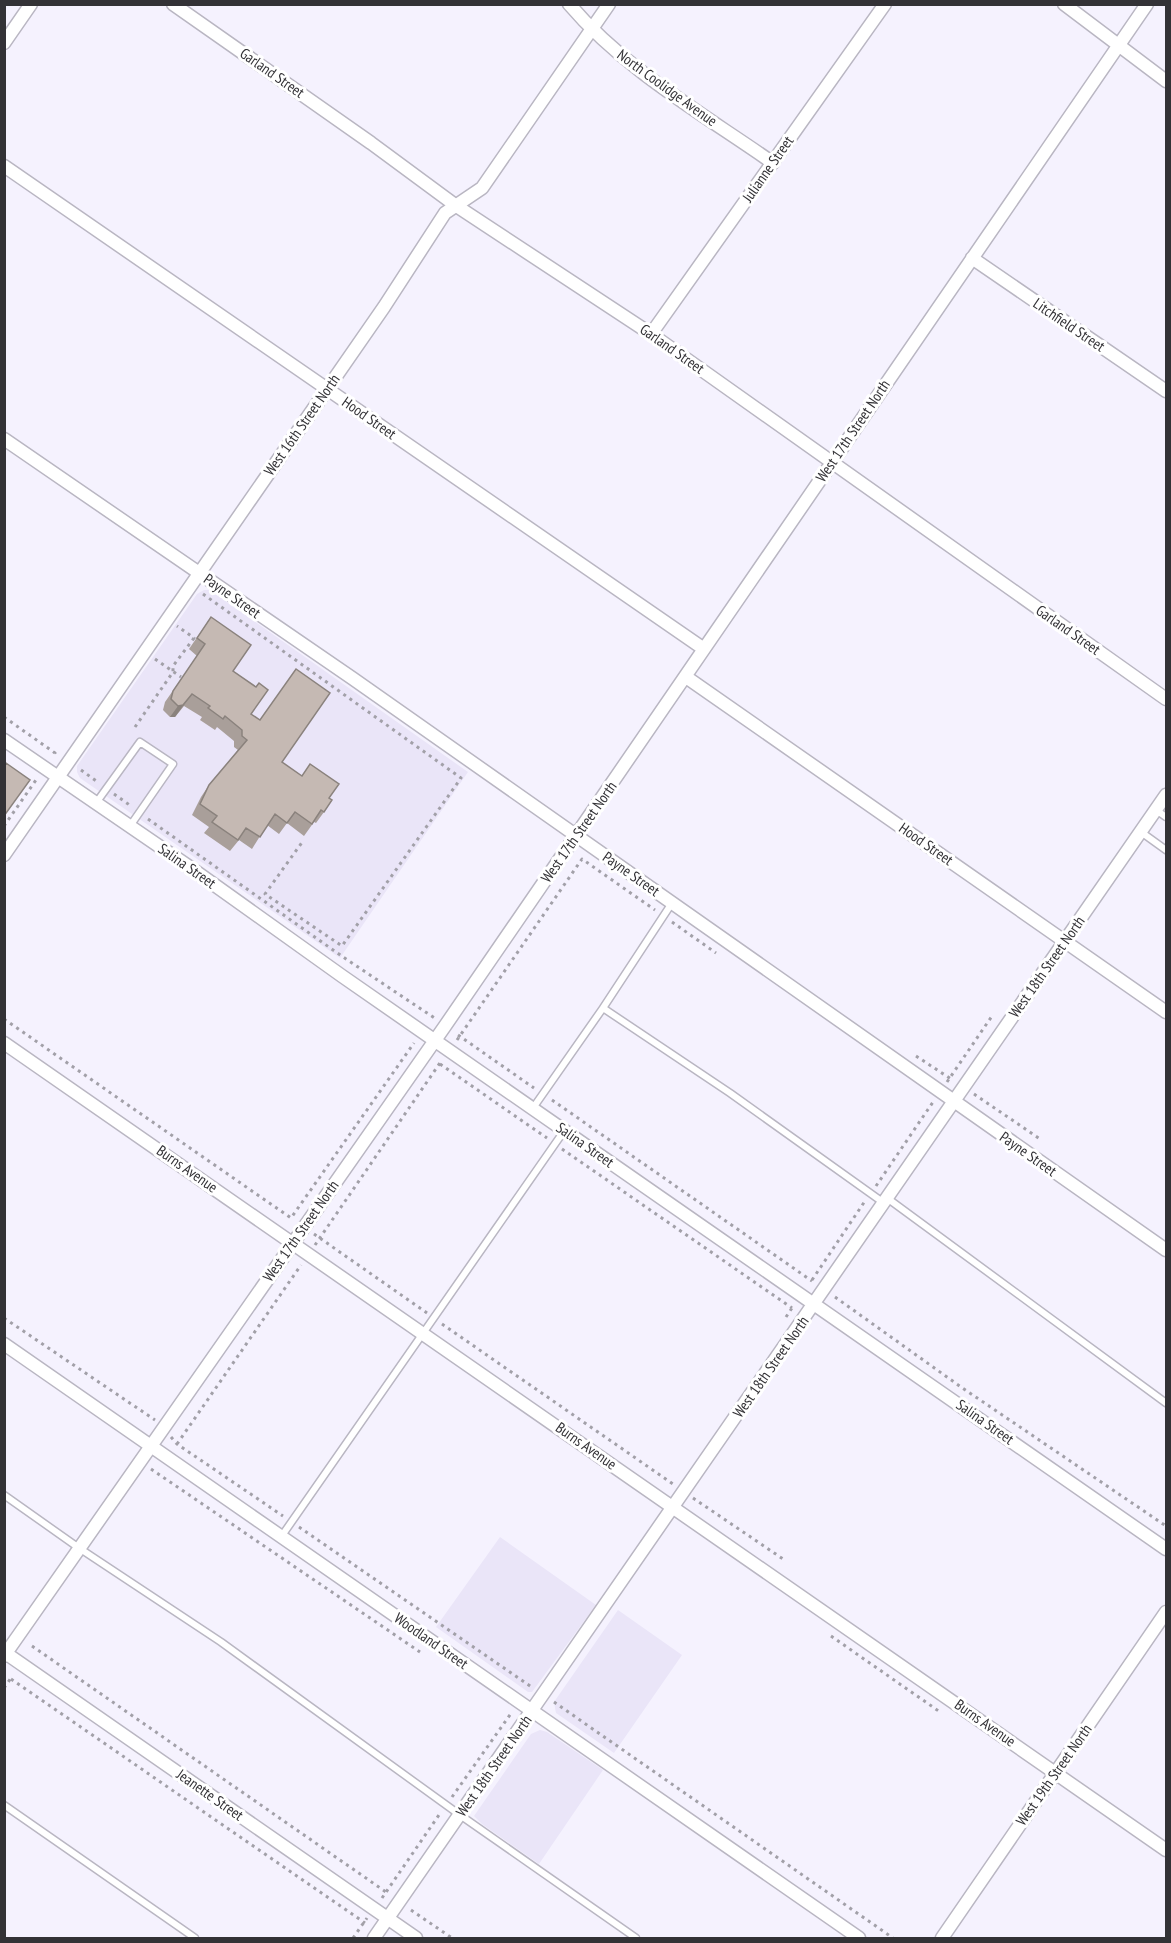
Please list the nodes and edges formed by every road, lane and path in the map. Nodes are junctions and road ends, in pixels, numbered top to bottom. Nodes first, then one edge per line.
1 (31, 4) edge
2 (173, 4) edge
3 (569, 4) edge
4 (609, 4) edge
5 (885, 4) edge
6 (1064, 4) edge
7 (1147, 4) edge
8 (591, 30) junction
9 (4, 43) edge
10 (1119, 46) junction
11 (1167, 81) edge
12 (773, 163) junction
13 (4, 166) edge
14 (455, 205) junction
15 (972, 258) junction
16 (651, 334) junction
17 (327, 389) junction
18 (1167, 391) edge
19 (4, 439) edge
20 (832, 463) junction
21 (200, 573) junction
22 (203, 594) dead end
23 (176, 625) dead end
24 (704, 649) junction
25 (153, 657) dead end
26 (173, 672) junction
27 (181, 677) edge
28 (686, 677) junction
29 (1167, 699) edge
30 (135, 727) dead end
31 (4, 740) edge
32 (81, 771) dead end
33 (29, 775) dead end
34 (58, 778) junction
35 (106, 789) junction
36 (1167, 795) edge
37 (95, 803) junction
38 (139, 812) junction
39 (1161, 814) edge
40 (4, 825) edge
41 (129, 826) junction
42 (1141, 832) junction
43 (576, 836) junction
44 (303, 841) dead end
45 (1167, 850) edge
46 (4, 855) edge
47 (672, 903) junction
48 (1065, 941) junction
49 (603, 1008) junction
50 (1167, 1012) edge
51 (992, 1016) dead end
52 (432, 1017) junction
53 (4, 1019) edge
54 (445, 1026) junction
55 (422, 1031) junction
56 (435, 1040) junction
57 (4, 1043) edge
58 (440, 1064) dead end
59 (940, 1092) junction
60 (543, 1094) junction
61 (954, 1102) junction
62 (533, 1108) junction
63 (564, 1130) junction
64 (555, 1143) junction
65 (871, 1193) junction
66 (886, 1201) junction
67 (291, 1218) junction
68 (304, 1227) junction
69 (294, 1243) junction
70 (1167, 1250) edge
71 (811, 1280) junction
72 (824, 1289) junction
73 (801, 1295) junction
74 (814, 1304) junction
75 (792, 1308) junction
76 (4, 1318) edge
77 (433, 1318) junction
78 (785, 1318) dead end
79 (423, 1333) junction
80 (4, 1344) edge
81 (1167, 1403) edge
82 (162, 1428) junction
83 (150, 1446) junction
84 (151, 1469) dead end
85 (672, 1483) junction
86 (684, 1492) junction
87 (4, 1495) edge
88 (662, 1498) junction
89 (674, 1507) junction
90 (291, 1522) junction
91 (1167, 1526) edge
92 (280, 1537) junction
93 (79, 1548) junction
94 (1167, 1549) edge
95 (786, 1561) dead end
96 (1167, 1612) edge
97 (32, 1647) dead end
98 (5, 1654) edge
99 (423, 1654) dead end
100 (11, 1678) dead end
101 (530, 1686) junction
102 (543, 1695) junction
103 (519, 1702) junction
104 (532, 1711) junction
105 (511, 1713) junction
106 (524, 1722) junction
107 (1056, 1773) junction
108 (4, 1805) edge
109 (446, 1805) junction
110 (460, 1815) junction
111 (1167, 1850) edge
112 (386, 1892) junction
113 (400, 1902) junction
114 (374, 1909) junction
115 (388, 1919) junction
116 (364, 1922) junction
117 (377, 1935) edge
118 (195, 1938) edge
119 (353, 1938) edge
120 (416, 1938) edge
121 (452, 1938) edge
122 (636, 1938) edge
123 (859, 1938) edge
124 (893, 1938) edge
125 (942, 1938) edge

1 - 9 street
2 - 14 street, Garland Street
3 - 8 street, North Coolidge Avenue
4 - 8 street, West 16th Street North
5 - 12 street, Julianne Street
6 - 10 street
7 - 10 street, West 17th Street North
8 - 12 street, North Coolidge Avenue
8 - 14 street, West 16th Street North
10 - 11 street
10 - 15 street, West 17th Street North
12 - 16 street, Julianne Street
13 - 17 street, Hood Street
14 - 16 street, Garland Street
14 - 17 street, West 16th Street North
15 - 18 street, Litchfield Street
15 - 20 street, West 17th Street North
16 - 20 street, Garland Street
17 - 21 street, West 16th Street North
17 - 24 street, Hood Street
19 - 21 street, Payne Street
20 - 24 street, West 17th Street North
20 - 29 street, Garland Street
21 - 34 street, West 16th Street North
21 - 43 street, Payne Street
22 - 44 path
23 - 26 path
24 - 28 street, West 17th Street North
25 - 26 path
26 - 27 path
26 - 30 path
28 - 43 street, West 17th Street North
28 - 48 street, Hood Street
31 - 34 street, Salina Street
32 - 35 path
33 - 40 path
34 - 37 street, Salina Street
34 - 46 street, West 16th Street North
35 - 37 lane
35 - 38 path
35 - 38 lane
36 - 39 street, West 18th Street North
37 - 41 street, Salina Street
38 - 41 lane
38 - 52 path
39 - 42 street, West 18th Street North
41 - 55 street, Salina Street
42 - 45 lane
42 - 48 street, West 18th Street North
43 - 47 street, Payne Street
43 - 54 street, West 17th Street North
47 - 49 lane
47 - 59 street, Payne Street
48 - 50 street, Hood Street
48 - 61 street, West 18th Street North
49 - 60 lane
49 - 65 lane
51 - 59 path
52 - 54 path
52 - 55 path
53 - 67 path
54 - 56 street, West 17th Street North
54 - 60 path
55 - 56 street, Salina Street
55 - 67 path
56 - 62 street, Salina Street
56 - 68 street, West 17th Street North
57 - 69 street, Burns Avenue
58 - 64 path
59 - 61 street, Payne Street
59 - 65 path
60 - 62 lane
60 - 71 path
61 - 66 street, West 18th Street North
61 - 70 street, Payne Street
62 - 63 street, Salina Street
63 - 64 lane
63 - 73 street, Salina Street
64 - 75 path
64 - 77 lane
65 - 66 lane
65 - 71 path
66 - 72 street, West 18th Street North
66 - 81 lane
67 - 68 path
68 - 69 street, West 17th Street North
68 - 77 path
69 - 79 street, Burns Avenue
69 - 82 street, West 17th Street North
71 - 72 path
71 - 73 path
72 - 74 street, West 18th Street North
72 - 91 path
73 - 74 street, Salina Street
73 - 75 path
74 - 86 street, West 18th Street North
74 - 94 street, Salina Street
75 - 78 path
76 - 82 path
77 - 79 lane
77 - 85 path
79 - 88 street, Burns Avenue
79 - 90 lane
80 - 83 street, Woodland Street
82 - 83 street, West 17th Street North
82 - 90 path
83 - 92 street, Woodland Street
83 - 93 street, West 17th Street North
84 - 99 path
85 - 86 path
85 - 88 path
86 - 89 street, West 18th Street North
86 - 95 path
87 - 93 lane
88 - 89 street, Burns Avenue
89 - 102 street, West 18th Street North
89 - 107 street, Burns Avenue
90 - 92 lane
90 - 101 path
92 - 103 street, Woodland Street
93 - 98 street, West 17th Street North
93 - 109 lane
96 - 107 street, West 19th Street North
97 - 112 path
98 - 114 street, Jeanette Street
100 - 116 path
101 - 102 path
101 - 103 path
102 - 104 street, West 18th Street North
102 - 124 path
103 - 104 street, Woodland Street
103 - 105 path
104 - 106 street, West 18th Street North
104 - 123 street, Woodland Street
105 - 106 path
105 - 109 path
106 - 110 street, West 18th Street North
107 - 111 street, Burns Avenue
107 - 125 street, West 19th Street North
108 - 118 lane
109 - 110 lane
109 - 112 path
110 - 113 street, West 18th Street North
110 - 122 lane
112 - 113 path
112 - 114 path
113 - 115 street, West 18th Street North
113 - 121 path
114 - 115 street, Jeanette Street
114 - 116 path
115 - 117 street, West 18th Street North
115 - 120 street, Jeanette Street
116 - 117 path
116 - 119 path

